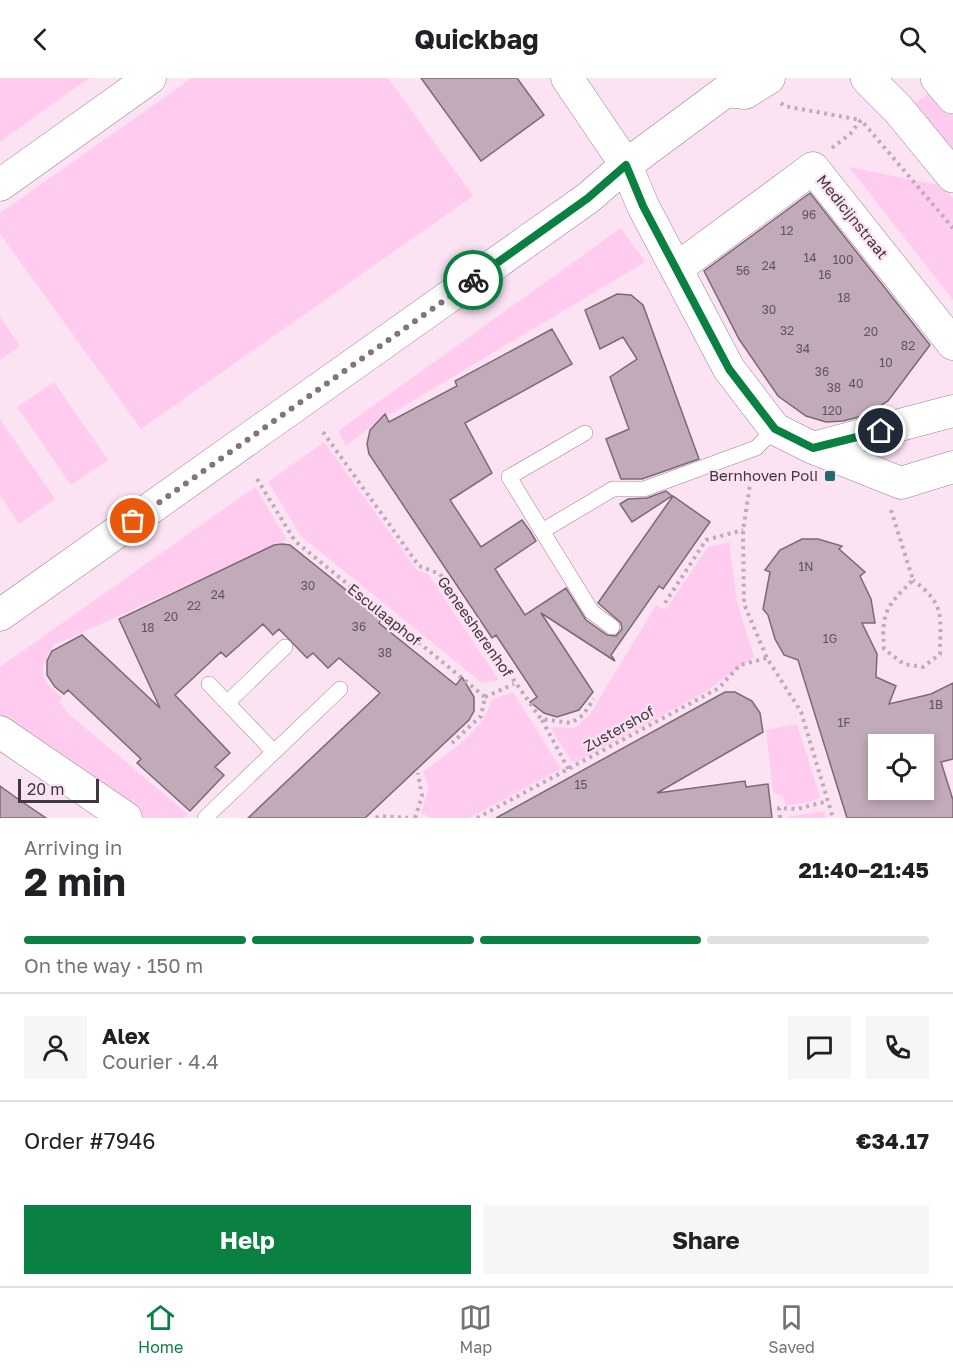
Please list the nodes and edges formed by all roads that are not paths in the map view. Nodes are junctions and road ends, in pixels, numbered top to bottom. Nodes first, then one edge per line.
1 (150, 78) edge
2 (567, 78) edge
3 (769, 78) edge
4 (867, 78) edge
5 (937, 78) edge
6 (727, 85) edge
7 (953, 97) edge
8 (626, 165) junction
9 (953, 176) edge
10 (0, 185) edge
11 (676, 269) junction
12 (953, 344) edge
13 (953, 411) edge
14 (585, 433) dead end
15 (765, 438) junction
16 (813, 448) junction
17 (953, 467) edge
18 (542, 531) junction
19 (0, 615) edge
20 (612, 627) dead end
21 (285, 647) dead end
22 (209, 684) dead end
23 (340, 689) dead end
24 (227, 703) junction
25 (0, 732) edge
26 (274, 752) junction
27 (126, 818) edge
28 (205, 818) edge

1 - 10 street
2 - 8 street
3 - 6 street
4 - 9 main road
5 - 7 main road
6 - 8 street
8 - 11 street
8 - 19 street
11 - 12 street, Medicijnstraat
11 - 15 street
13 - 16 street
14 - 18 lane
15 - 16 street
15 - 18 lane
16 - 17 street
18 - 20 lane
21 - 24 lane
22 - 24 lane
23 - 26 lane
24 - 26 lane
25 - 27 street
26 - 28 lane

